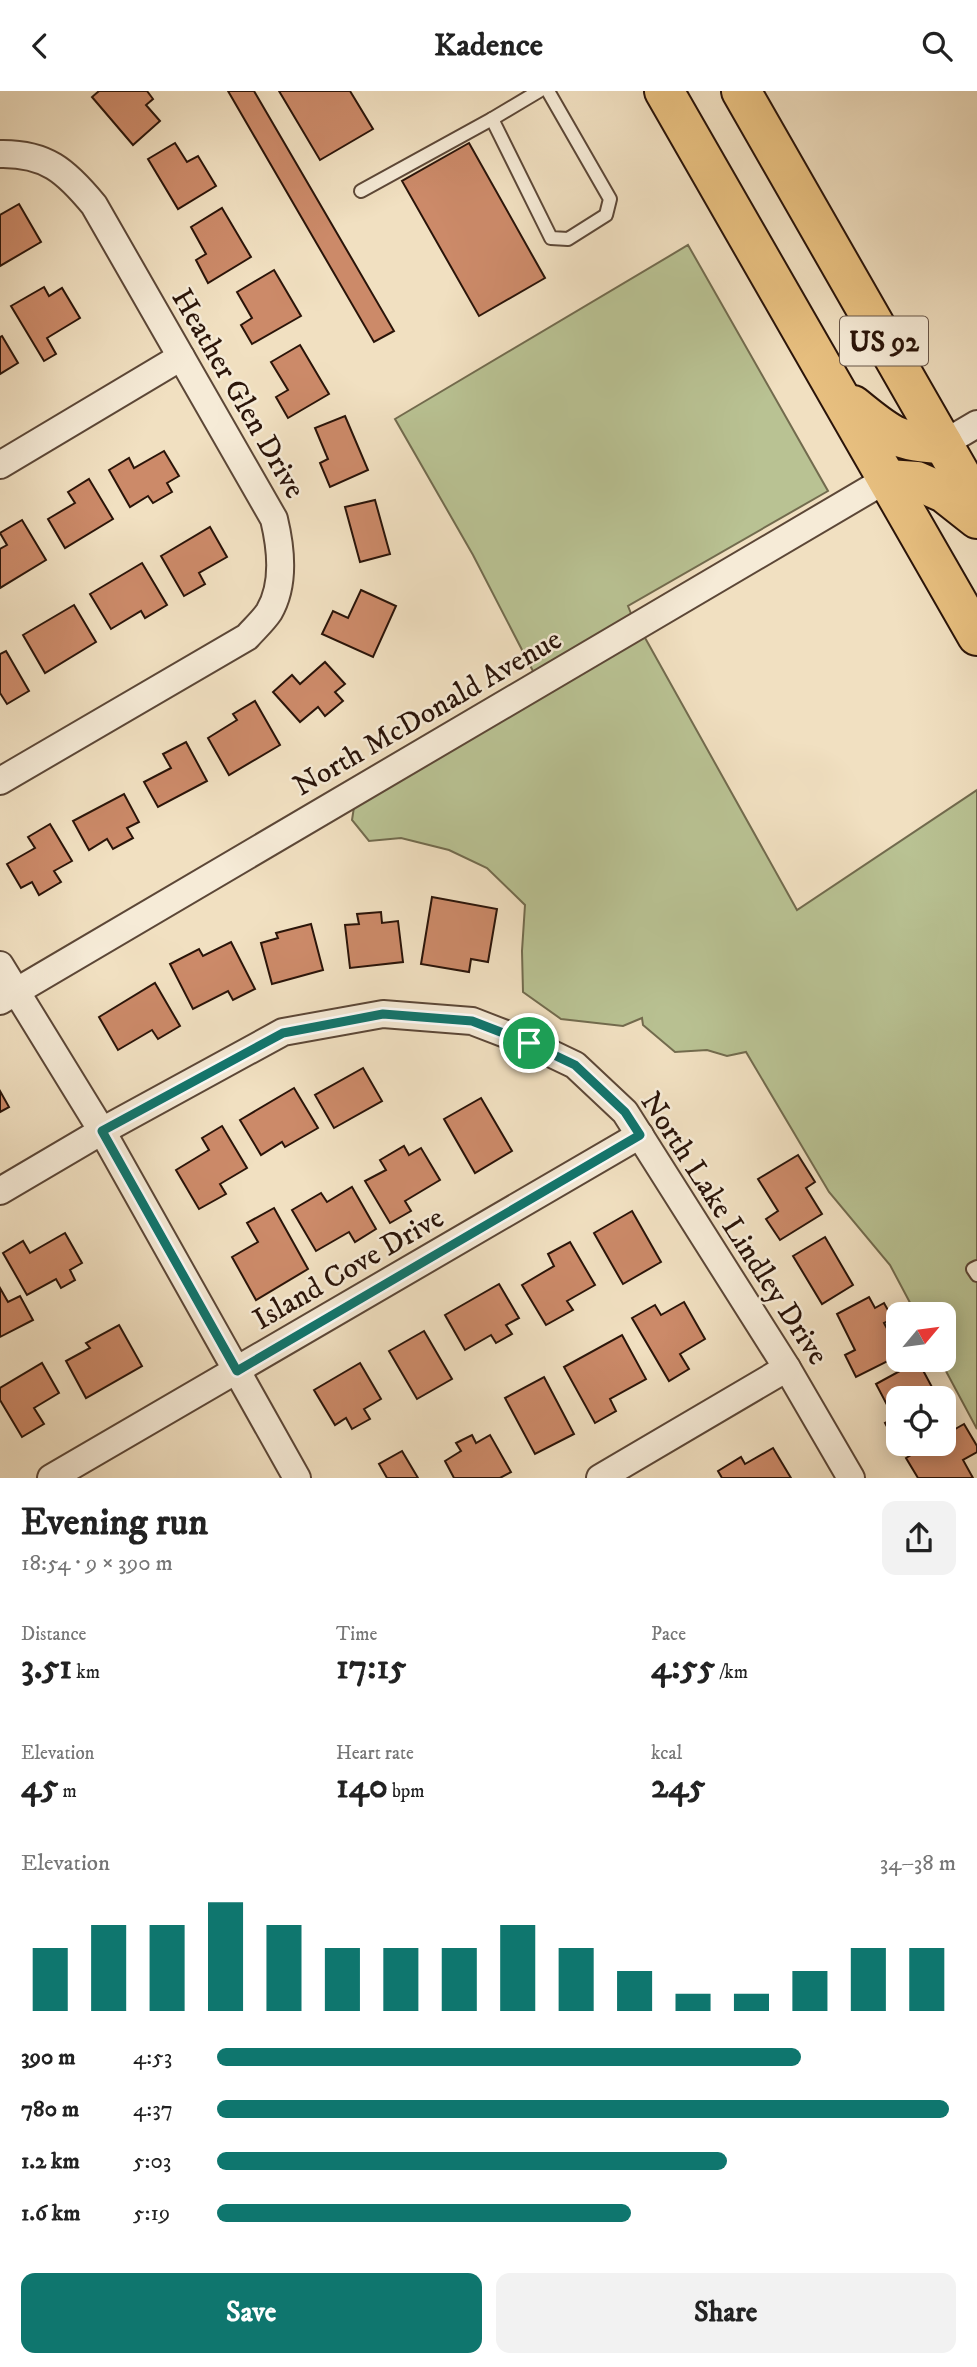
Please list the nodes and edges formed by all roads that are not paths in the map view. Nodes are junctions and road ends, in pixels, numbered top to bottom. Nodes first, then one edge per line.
1 (539, 91) edge
2 (548, 91) edge
3 (664, 91) edge
4 (741, 91) edge
5 (492, 119) junction
6 (8, 154) edge
7 (361, 191) dead end
8 (181, 357) junction
9 (837, 393) junction
10 (977, 424) edge
11 (943, 444) junction
12 (0, 465) edge
13 (887, 479) junction
14 (977, 503) edge
15 (977, 519) edge
16 (977, 636) edge
17 (0, 781) edge
18 (0, 965) edge
19 (8, 996) edge
20 (102, 1131) junction
21 (640, 1135) junction
22 (0, 1191) edge
23 (977, 1267) edge
24 (977, 1275) edge
25 (787, 1368) junction
26 (237, 1371) junction
27 (51, 1478) edge
28 (297, 1478) edge
29 (600, 1478) edge
30 (851, 1478) edge

1 - 5 lane
2 - 5 lane
3 - 9 main road, US 92
4 - 11 main road, US 92
5 - 7 lane
6 - 8 street, Heather Glen Drive
8 - 12 street
8 - 17 street, Heather Glen Drive
9 - 11 main road
9 - 13 main road, US 92
10 - 11 street
11 - 14 main road, US 92
13 - 15 main road
13 - 16 main road, US 92
13 - 19 street, North McDonald Avenue
18 - 19 street
19 - 20 street
20 - 21 street, North Lake Lindley Drive
20 - 22 street, North Lake Lindley Drive
20 - 26 street
21 - 25 street, North Lake Lindley Drive
21 - 26 street, Island Cove Drive
23 - 24 lane
25 - 29 street
25 - 30 street, North Lake Lindley Drive
26 - 27 street, Island Cove Drive
26 - 28 street

